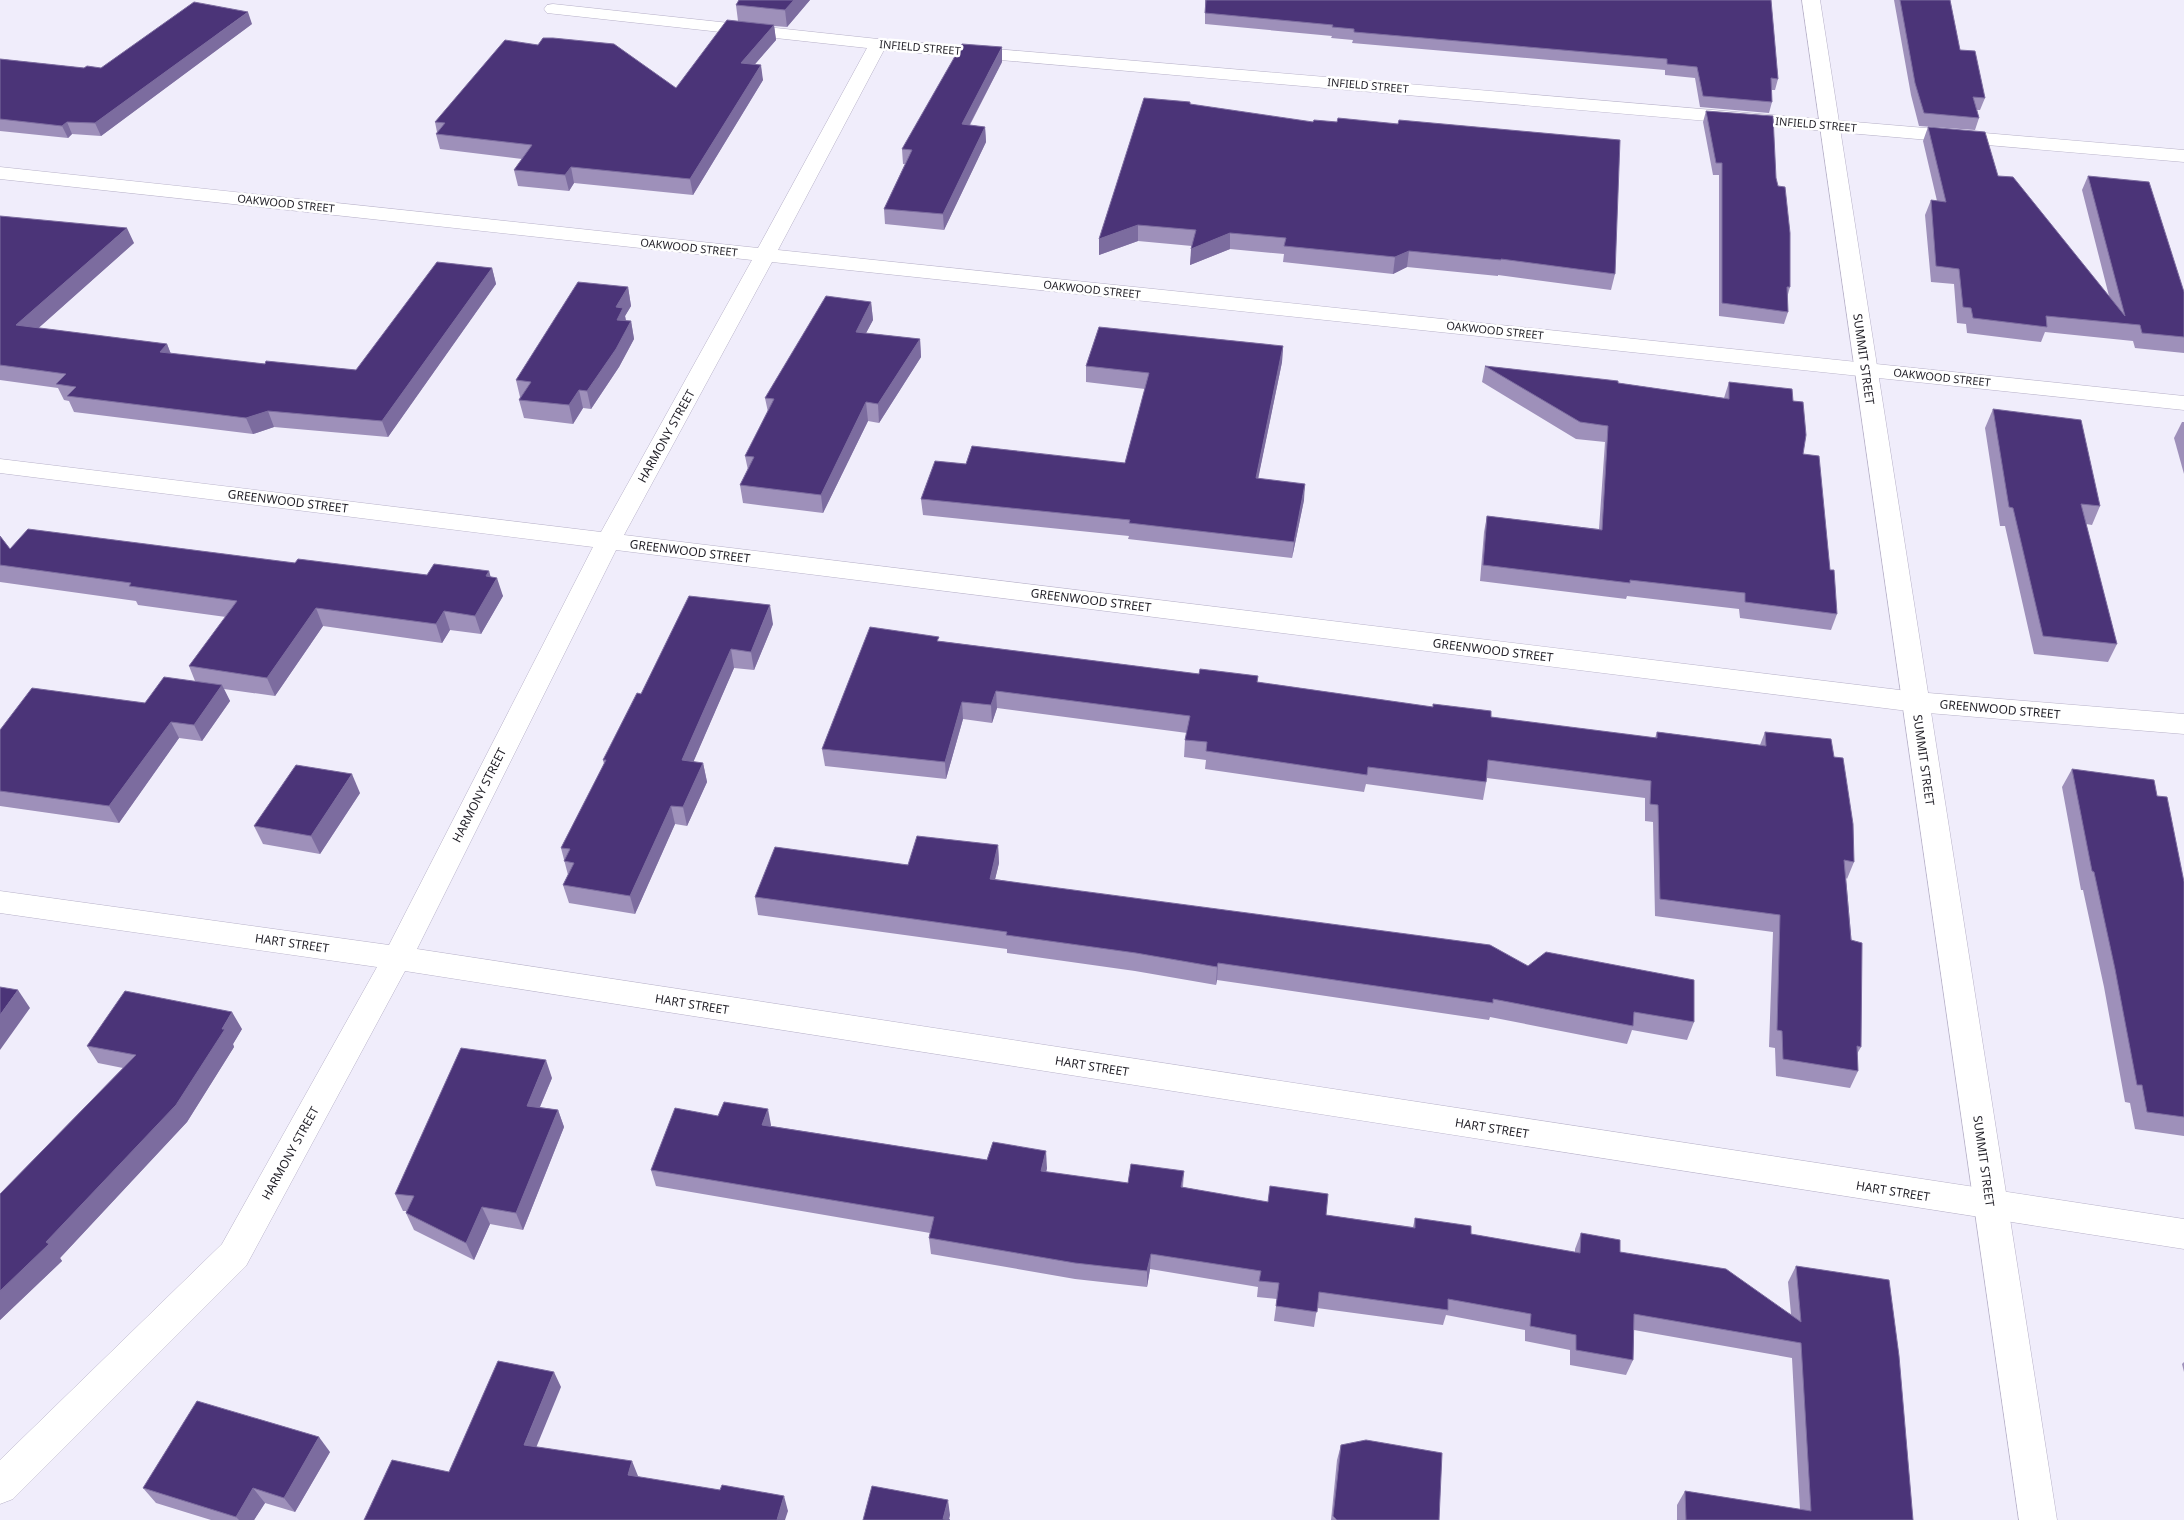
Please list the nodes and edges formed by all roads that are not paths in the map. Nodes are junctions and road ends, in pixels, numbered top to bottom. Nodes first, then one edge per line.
1 (1811, 0) edge
2 (553, 10) dead end
3 (878, 44) junction
4 (1830, 125) junction
5 (2184, 156) edge
6 (0, 172) edge
7 (765, 255) junction
8 (1866, 369) junction
9 (2184, 402) edge
10 (0, 466) edge
11 (608, 541) junction
12 (1916, 702) junction
13 (2184, 724) edge
14 (0, 902) edge
15 (397, 958) junction
16 (1991, 1206) junction
17 (2184, 1234) edge
18 (0, 1486) edge
19 (2038, 1520) edge

1 - 4 street, SUMMIT STREET
2 - 3 street, INFIELD STREET
3 - 4 street, INFIELD STREET
3 - 7 street, HARMONY STREET
4 - 5 street, INFIELD STREET
4 - 8 street, SUMMIT STREET
6 - 7 street, OAKWOOD STREET
7 - 8 street, OAKWOOD STREET
7 - 11 street, HARMONY STREET
8 - 9 street, OAKWOOD STREET
8 - 12 street, SUMMIT STREET
10 - 11 street, GREENWOOD STREET
11 - 12 street, GREENWOOD STREET
11 - 15 street, HARMONY STREET
12 - 13 street, GREENWOOD STREET
12 - 16 street, SUMMIT STREET
14 - 15 street, HART STREET
15 - 16 street, HART STREET
15 - 18 street, HARMONY STREET
16 - 17 street, HART STREET
16 - 19 street, SUMMIT STREET

